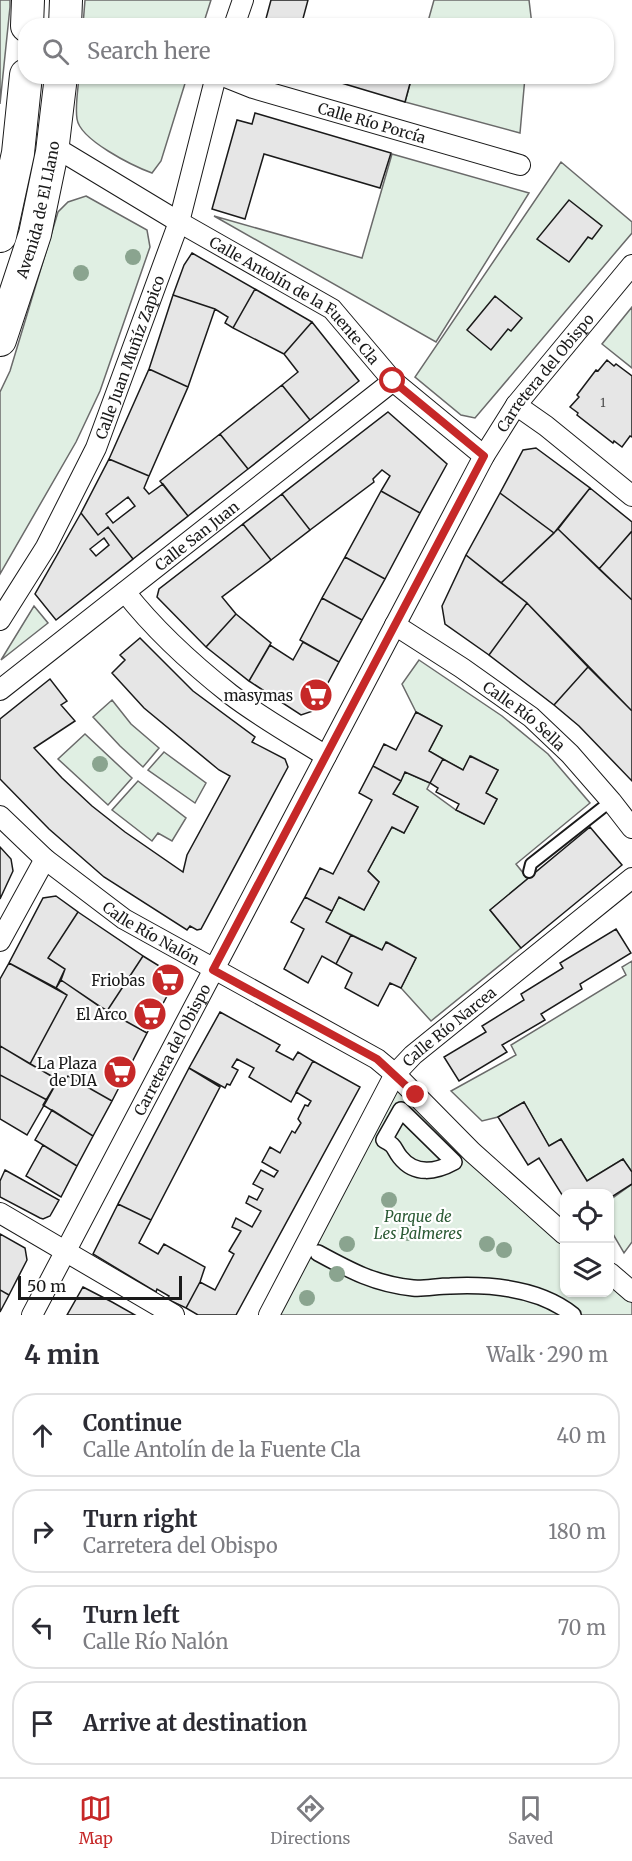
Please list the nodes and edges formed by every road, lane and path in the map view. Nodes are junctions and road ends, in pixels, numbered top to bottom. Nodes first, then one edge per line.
1 (28, 0) edge
2 (66, 0) edge
3 (243, 0) edge
4 (27, 18) edge
5 (65, 18) edge
6 (237, 18) edge
7 (25, 84) edge
8 (60, 84) edge
9 (214, 84) edge
10 (243, 84) edge
11 (53, 146) junction
12 (520, 165) dead end
13 (179, 222) junction
14 (0, 236) edge
15 (632, 265) edge
16 (0, 340) edge
17 (393, 381) junction
18 (516, 405) junction
19 (484, 456) junction
20 (632, 496) edge
21 (125, 592) junction
22 (0, 620) edge
23 (395, 625) junction
24 (0, 690) edge
25 (326, 756) junction
26 (611, 801) junction
27 (0, 816) edge
28 (632, 828) edge
29 (45, 859) junction
30 (530, 872) dead end
31 (632, 879) edge
32 (0, 941) edge
33 (213, 970) junction
34 (395, 1074) junction
35 (454, 1162) joint
36 (0, 1213) edge
37 (560, 1230) edge
38 (66, 1251) junction
39 (318, 1253) dead end
40 (614, 1277) edge
41 (632, 1292) edge
42 (32, 1315) edge
43 (174, 1315) edge
44 (269, 1315) edge
45 (573, 1315) edge

1 - 4 main road
2 - 5 main road
3 - 6 street
7 - 14 main road, Avenida de El Llano
8 - 11 main road, Avenida de El Llano
9 - 13 street, Calle Juan Muñíz Zapico
10 - 12 street, Calle Río Porcía
11 - 13 street, Calle Antolín de la Fuente Cla
11 - 16 main road, Avenida de El Llano
13 - 17 street, Calle Antolín de la Fuente Cla
13 - 22 street, Calle Juan Muñíz Zapico
15 - 18 street, Carretera del Obispo
17 - 19 street, Calle Antolín de la Fuente Cla
17 - 21 street, Calle San Juan
18 - 19 street, Carretera del Obispo
18 - 20 street
19 - 23 street, Carretera del Obispo
21 - 24 street, Calle San Juan
21 - 25 street
23 - 25 street, Carretera del Obispo
23 - 26 street, Calle Río Sella
25 - 33 street, Carretera del Obispo
26 - 28 street, Calle Río Sella
26 - 30 lane
27 - 29 street, Calle Río Nalón
29 - 32 street
29 - 33 street, Calle Río Nalón
31 - 34 street, Calle Río Narcea
33 - 34 street, Calle Río Nalón
33 - 38 street, Carretera del Obispo
34 - 37 street, Calle Río Nalón
34 - 44 street, Calle Río Narcea
35 - 35 street
36 - 38 street
38 - 42 street, Carretera del Obispo
38 - 43 street
39 - 45 street
40 - 41 street

